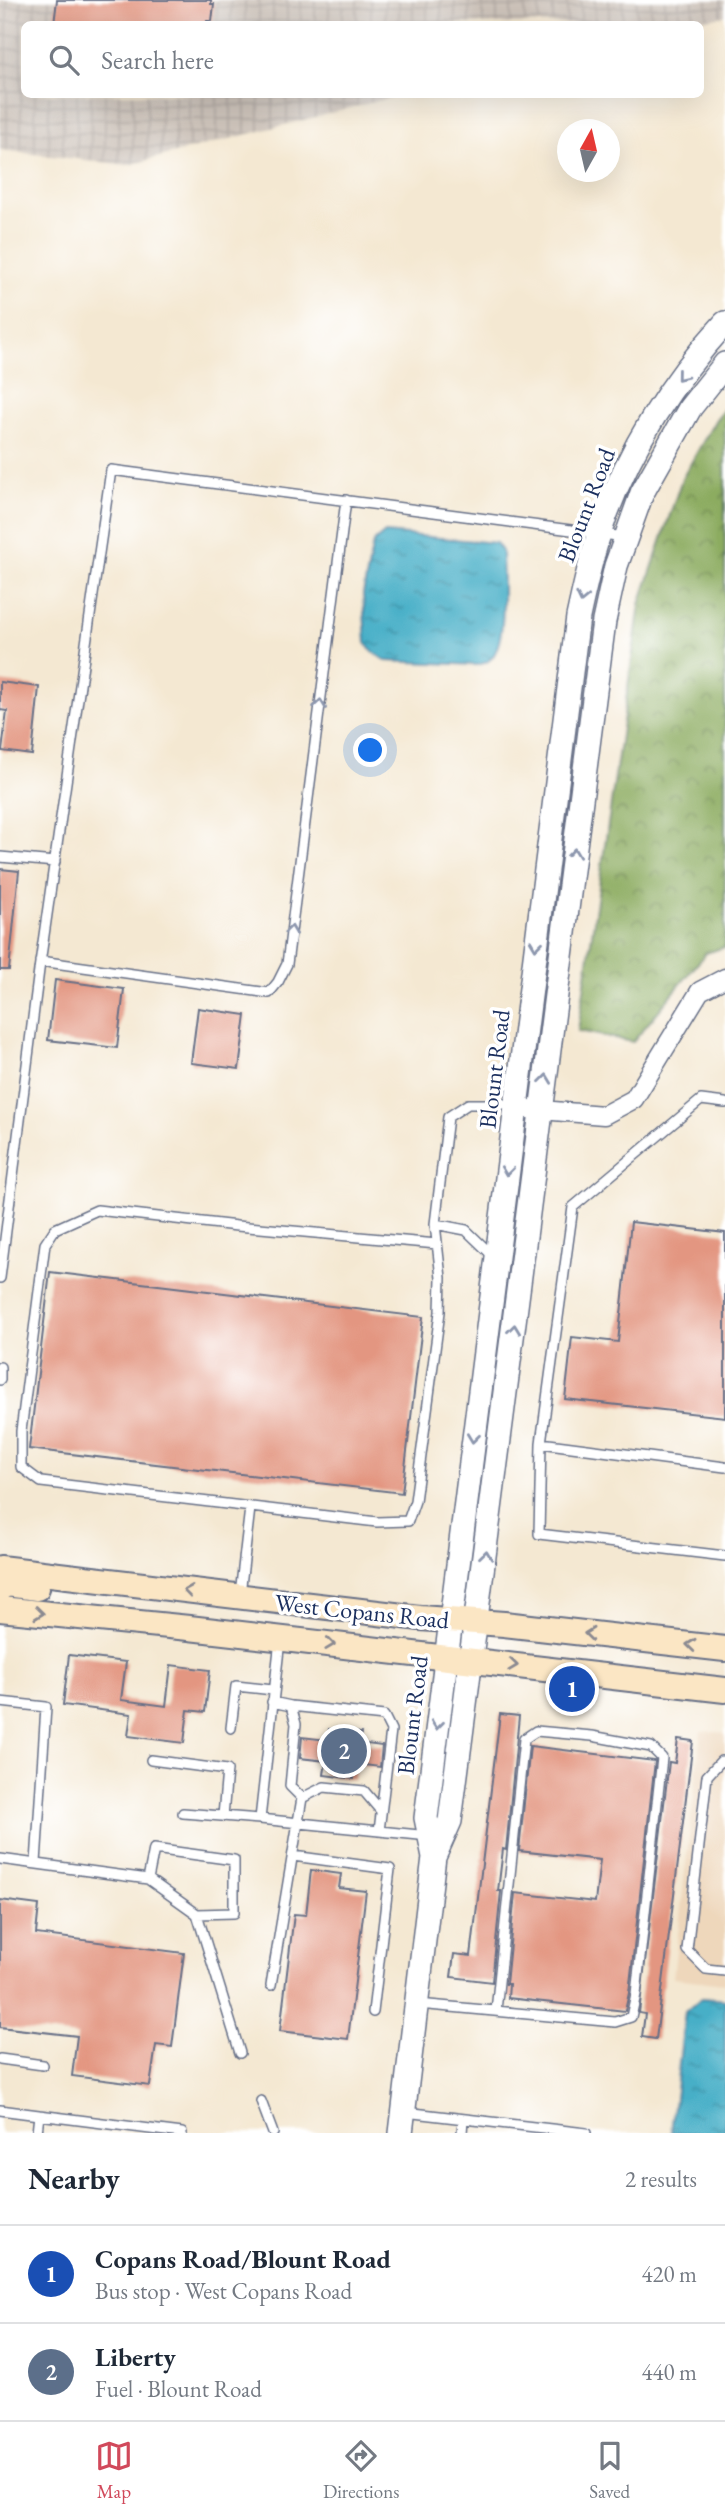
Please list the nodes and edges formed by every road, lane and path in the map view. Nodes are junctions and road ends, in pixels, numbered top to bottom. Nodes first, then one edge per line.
1 (725, 323) edge
2 (725, 364) edge
3 (346, 500) junction
4 (599, 532) junction
5 (625, 537) junction
6 (0, 857) edge
7 (55, 862) junction
8 (40, 961) junction
9 (725, 978) edge
10 (725, 1103) edge
11 (515, 1106) junction
12 (542, 1110) junction
13 (435, 1224) junction
14 (437, 1244) junction
15 (496, 1258) junction
16 (0, 1278) edge
17 (0, 1367) edge
18 (0, 1380) edge
19 (541, 1444) junction
20 (725, 1467) edge
21 (250, 1508) junction
22 (725, 1556) edge
23 (0, 1568) edge
24 (134, 1583) junction
25 (0, 1588) edge
26 (240, 1597) junction
27 (0, 1609) edge
28 (450, 1620) junction
29 (476, 1622) junction
30 (280, 1638) junction
31 (725, 1649) edge
32 (445, 1657) junction
33 (470, 1660) junction
34 (273, 1689) junction
35 (725, 1690) edge
36 (0, 1702) edge
37 (272, 1702) junction
38 (291, 1706) junction
39 (231, 1728) dead end
40 (151, 1760) dead end
41 (725, 1762) edge
42 (302, 1798) junction
43 (381, 1811) junction
44 (183, 1813) dead end
45 (223, 1816) junction
46 (260, 1819) junction
47 (297, 1823) junction
48 (379, 1831) junction
49 (432, 1847) junction
50 (293, 1856) junction
51 (0, 1859) edge
52 (36, 1863) junction
53 (148, 1879) junction
54 (197, 1914) junction
55 (725, 1971) edge
56 (271, 1985) dead end
57 (416, 2004) junction
58 (496, 2011) junction
59 (373, 2012) dead end
60 (240, 2053) dead end
61 (0, 2059) edge
62 (43, 2065) dead end
63 (261, 2101) dead end
64 (0, 2110) edge
65 (39, 2115) junction
66 (463, 2119) junction
67 (402, 2122) edge
68 (37, 2133) edge
69 (182, 2133) edge
70 (273, 2133) edge
71 (462, 2133) edge
72 (586, 2133) edge

1 -> 4 street, Blount Road
2 - 5 street, Blount Road
3 - 4 lane
3 - 7 lane
8 -> 3 lane
4 - 5 lane
4 -> 11 street, Blount Road
12 -> 5 street, Blount Road
6 - 7 lane
7 - 8 lane
8 - 16 lane
9 - 12 street
10 - 19 lane
11 - 12 street
11 - 13 lane
11 -> 15 street, Blount Road
29 -> 12 street, Blount Road
13 - 14 lane
13 - 15 lane
14 - 21 lane
14 - 21 lane
15 -> 28 street, Blount Road
17 - 18 lane
19 - 20 lane
19 - 22 lane
21 - 26 lane
23 - 24 main road, West Copans Road
24 - 25 main road
26 -> 24 main road, West Copans Road
26 - 28 main road, West Copans Road
27 -> 30 main road, West Copans Road
28 - 29 main road, West Copans Road
28 - 32 street, Blount Road
31 -> 29 main road, West Copans Road
29 - 33 street, Blount Road
30 -> 32 main road, West Copans Road
30 - 34 lane
32 - 33 main road, West Copans Road
32 -> 49 street, Blount Road
33 -> 35 main road, West Copans Road
33 - 49 street, Blount Road
34 - 37 lane
34 - 39 lane
36 - 52 lane
37 - 38 lane
37 - 46 lane
38 - 42 lane
38 - 43 lane
40 - 45 lane
41 - 55 lane
42 - 43 lane
42 - 47 lane
43 - 48 lane
44 - 45 lane
45 - 46 lane
46 - 47 lane
47 - 48 lane
47 - 50 lane
48 - 49 lane
49 - 57 street, Blount Road
50 - 56 lane
50 - 59 lane
51 - 52 lane
52 - 53 lane
53 - 54 lane
53 - 54 lane
54 - 60 lane
57 - 58 lane
57 - 67 street, Blount Road
58 - 58 lane
61 - 62 lane
63 - 70 lane
64 - 65 lane
65 - 68 lane
65 - 69 lane
66 - 67 lane
66 - 71 lane
66 - 72 lane

